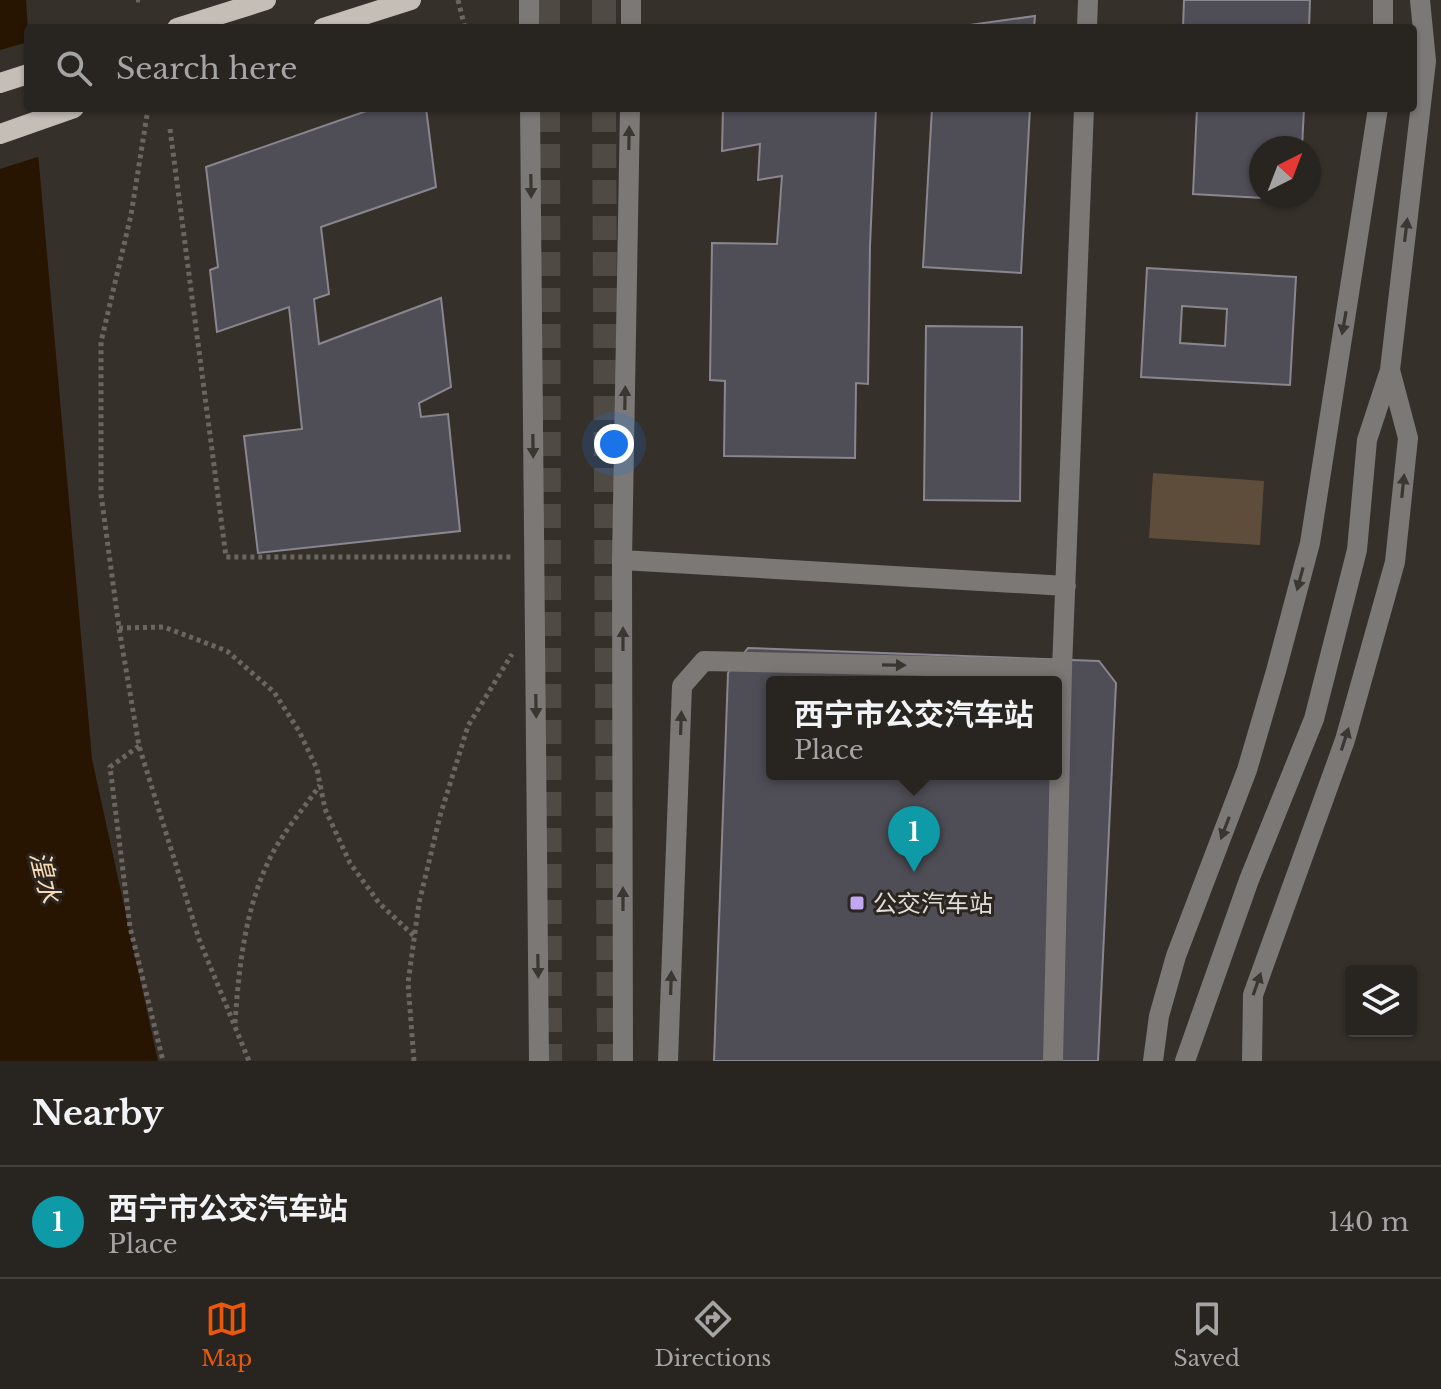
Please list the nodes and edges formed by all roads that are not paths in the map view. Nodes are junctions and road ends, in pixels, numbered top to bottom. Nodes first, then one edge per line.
1 (266, 0) edge
2 (411, 0) edge
3 (529, 0) edge
4 (631, 0) edge
5 (1088, 0) edge
6 (1383, 0) edge
7 (1420, 0) edge
8 (190, 24) edge
9 (336, 24) edge
10 (529, 24) edge
11 (631, 24) edge
12 (1087, 24) edge
13 (1383, 24) edge
14 (24, 75) edge
15 (0, 83) edge
16 (63, 112) edge
17 (530, 112) edge
18 (630, 112) edge
19 (1084, 112) edge
20 (1377, 112) edge
21 (0, 134) edge
22 (1390, 370) junction
23 (622, 560) junction
24 (1066, 586) junction
25 (1062, 669) junction
26 (1062, 676) edge
27 (1059, 780) edge
28 (539, 1061) edge
29 (623, 1061) edge
30 (668, 1061) edge
31 (1053, 1061) edge
32 (1153, 1061) edge
33 (1185, 1061) edge
34 (1252, 1061) edge

1 - 8 main road
2 - 9 main road
3 - 10 street
4 - 11 street
5 - 12 street
6 - 13 street
22 -> 7 street
14 - 15 main road
16 - 21 main road
17 -> 28 street
23 -> 18 street
19 - 24 street
20 -> 32 street
22 - 33 street
34 -> 22 street
23 - 24 street
29 -> 23 street
24 - 25 street
25 - 26 street
30 -> 25 street
27 - 31 street

